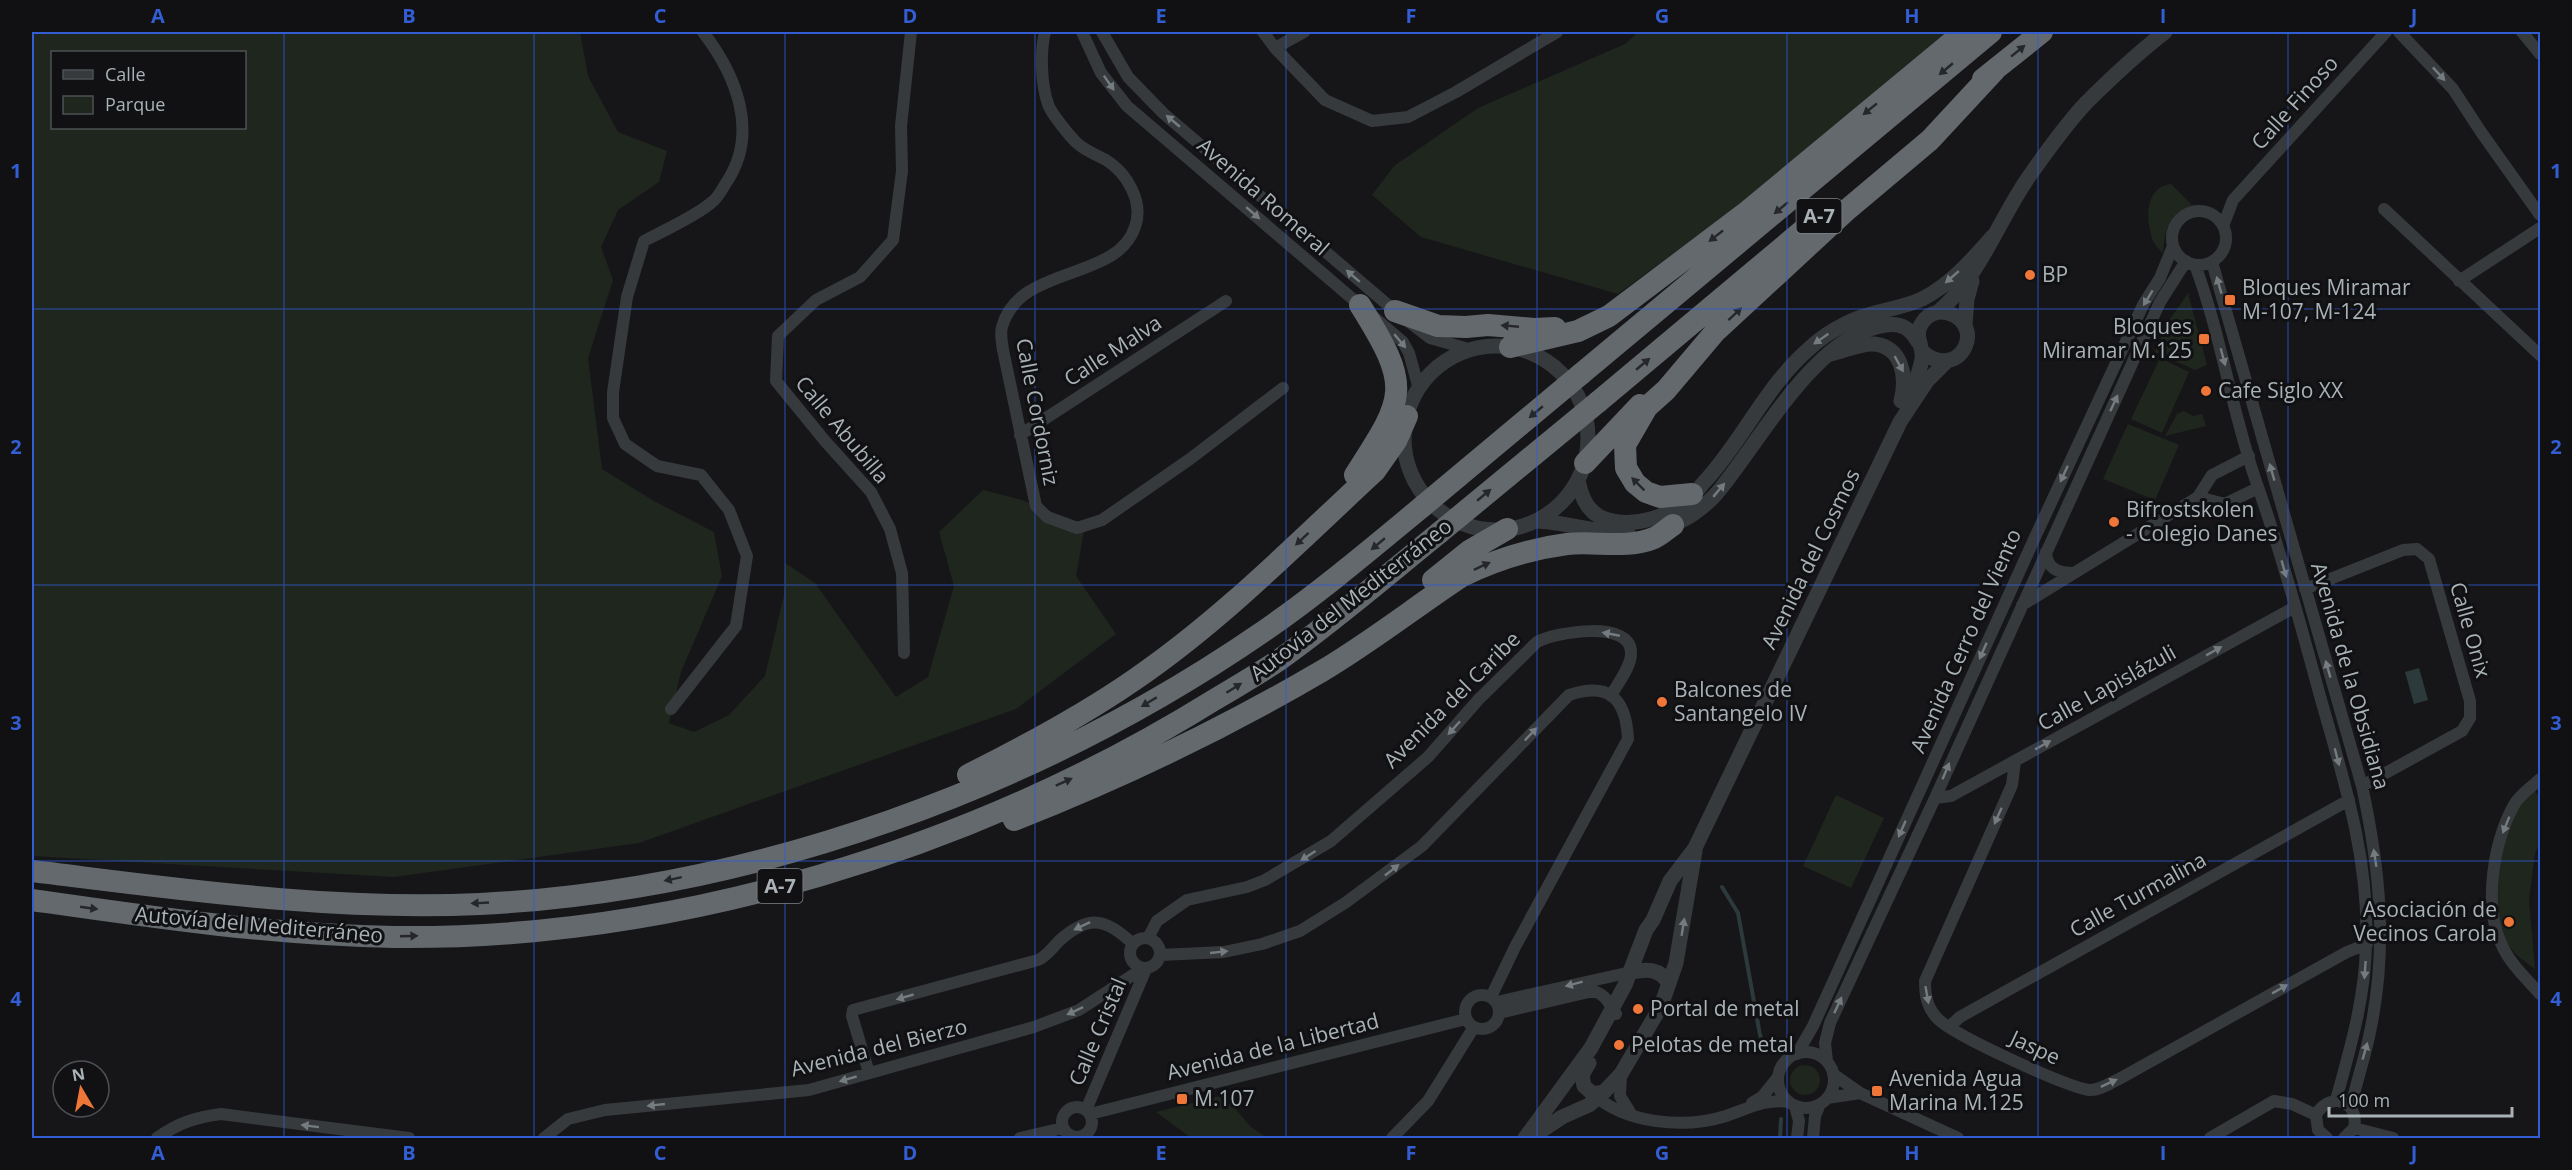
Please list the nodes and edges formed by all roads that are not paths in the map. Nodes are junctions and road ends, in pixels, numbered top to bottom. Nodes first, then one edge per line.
1 (703, 32) edge
2 (911, 32) edge
3 (1045, 32) edge
4 (1082, 32) edge
5 (1102, 32) edge
6 (1263, 32) edge
7 (1304, 32) edge
8 (1557, 32) edge
9 (1964, 32) edge
10 (1991, 32) edge
11 (2042, 32) edge
12 (2165, 32) edge
13 (2386, 32) edge
14 (2399, 32) edge
15 (2522, 32) edge
16 (1275, 48) junction
17 (2541, 54) edge
18 (1995, 70) junction
19 (2233, 200) junction
20 (2384, 209) dead end
21 (2206, 212) junction
22 (2541, 214) edge
23 (2223, 226) junction
24 (2541, 228) edge
25 (1993, 236) junction
26 (2173, 246) junction
27 (2212, 262) junction
28 (2191, 263) junction
29 (1974, 272) junction
30 (2459, 280) junction
31 (1227, 301) dead end
32 (1360, 305) junction
33 (1395, 311) junction
34 (1935, 313) junction
35 (1873, 314) junction
36 (1609, 316) junction
37 (1965, 325) junction
38 (1715, 332) junction
39 (1510, 347) junction
40 (1920, 347) junction
41 (1472, 350) junction
42 (1830, 355) junction
43 (2541, 355) edge
44 (1947, 361) junction
45 (1283, 388) dead end
46 (1419, 389) junction
47 (1407, 416) junction
48 (1900, 422) junction
49 (1020, 435) junction
50 (1889, 444) junction
51 (2249, 456) junction
52 (1581, 472) junction
53 (2258, 488) junction
54 (1692, 494) junction
55 (2198, 497) junction
56 (1331, 513) junction
57 (1536, 521) junction
58 (1673, 525) junction
59 (1507, 529) junction
60 (2046, 552) junction
61 (2074, 573) junction
62 (2305, 589) junction
63 (2021, 605) junction
64 (2295, 607) junction
65 (904, 653) dead end
66 (1611, 696) junction
67 (1268, 701) junction
68 (671, 709) dead end
69 (2015, 761) junction
70 (2541, 780) edge
71 (2362, 786) junction
72 (1935, 798) junction
73 (2349, 800) junction
74 (1695, 848) junction
75 (32, 871) edge
76 (702, 873) junction
77 (32, 900) edge
78 (1653, 920) junction
79 (581, 925) junction
80 (1148, 938) junction
81 (1133, 944) junction
82 (2367, 944) junction
83 (1638, 952) junction
84 (1160, 955) junction
85 (1144, 969) junction
86 (1636, 971) junction
87 (1615, 974) junction
88 (1669, 984) junction
89 (2541, 994) edge
90 (1496, 1004) junction
91 (1615, 1013) junction
92 (1470, 1023) junction
93 (1949, 1027) junction
94 (1797, 1054) junction
95 (1827, 1061) junction
96 (869, 1073) junction
97 (1621, 1074) junction
98 (1833, 1074) junction
99 (1778, 1077) junction
100 (1860, 1093) junction
101 (1599, 1095) junction
102 (2336, 1100) junction
103 (1824, 1101) junction
104 (1792, 1104) junction
105 (1745, 1108) junction
106 (2351, 1108) junction
107 (1088, 1112) junction
108 (1631, 1114) junction
109 (2316, 1115) junction
110 (2354, 1128) junction
111 (1068, 1134) edge
112 (157, 1138) edge
113 (409, 1138) edge
114 (544, 1138) edge
115 (1020, 1138) edge
116 (1392, 1138) edge
117 (1527, 1138) edge
118 (1797, 1138) edge
119 (1813, 1138) edge
120 (1958, 1138) edge
121 (2210, 1138) edge
122 (2327, 1138) edge
123 (2344, 1138) edge
124 (2393, 1138) edge

1 - 68 street
2 - 65 street, Calle Abubilla
3 - 49 street, Calle Cordorniz
4 -> 32 street, Avenida Romeral
33 -> 5 street, Avenida Romeral
6 - 16 street
7 - 16 street
8 - 16 street
9 -> 36 highway
10 -> 76 highway, Autovía del Mediterráneo / A-7, bridge
18 -> 11 highway, Autovía del Mediterráneo / A-7
12 - 25 street
13 - 19 street, Calle Finoso
14 -> 22 street
15 - 17 street
38 -> 18 highway
79 -> 18 highway, Autovía del Mediterráneo / A-7, bridge
19 - 21 street, Calle Finoso
19 - 23 street, Calle Finoso
20 - 30 street
21 - 23 street
21 - 26 street
23 - 27 street
24 - 30 street
25 - 29 street
25 -> 35 street
26 - 28 street
26 -> 94 street, Avenida Cerro del Viento
27 - 28 street
62 -> 27 street, Avenida de la Obsidiana
28 -> 51 street, Avenida de la Obsidiana
60 -> 28 street, Avenida Cerro del Viento
29 - 34 street
29 - 37 street
30 - 43 street
31 - 49 street, Calle Malva
32 -> 46 street, Avenida Romeral
32 - 56 highway
36 -> 33 highway
33 - 41 street, Avenida Romeral
34 - 35 street
34 - 37 street
34 - 40 street
35 -> 54 street
36 - 39 highway
37 - 44 street
38 - 52 highway
54 -> 38 highway
39 - 41 street
39 - 52 street
40 - 42 street
40 - 44 street
40 - 48 street
41 - 46 street
42 -> 50 street
58 -> 42 street
44 - 48 street, Avenida del Cosmos
45 - 49 street, Calle Cordorniz
46 - 47 street
47 - 56 highway
47 - 59 street
48 - 50 street, Avenida del Cosmos
50 - 74 street, Avenida del Cosmos
51 - 53 street, Avenida de la Obsidiana
51 - 55 street
52 - 54 street
52 - 57 street
53 - 55 street
53 -> 64 street, Avenida de la Obsidiana
55 - 61 street
56 -> 76 highway
57 - 58 street
57 - 59 street
67 -> 58 highway
59 - 67 highway
60 - 61 street
60 - 63 street, Avenida Cerro del Viento
61 - 63 street
71 -> 62 street, Avenida de la Obsidiana
62 - 71 street, Calle Onix
72 -> 63 street, Avenida Cerro del Viento
69 -> 64 street, Calle Lapislázuli
64 -> 73 street, Avenida de la Obsidiana
66 -> 80 street, Avenida del Caribe
84 -> 66 street
66 - 90 street
67 - 79 highway
69 - 72 street, Calle Lapislázuli
69 -> 93 street, Jaspe
70 -> 89 street
106 -> 71 street, Avenida de la Obsidiana
95 -> 72 street, Avenida Cerro del Viento
73 - 82 street, Avenida de la Obsidiana
73 - 93 street, Calle Turmalina
74 - 78 street, Avenida del Cosmos
88 -> 74 street, Avenida del Cosmos
76 -> 75 highway, Autovía del Mediterráneo / A-7
77 -> 79 highway, Autovía del Mediterráneo / A-7
78 - 83 street, Avenida del Cosmos
78 - 86 street, Avenida del Cosmos
80 - 81 street
80 - 84 street
81 - 85 street
81 -> 96 street
93 -> 82 street, Jaspe
82 -> 102 street, Avenida de la Obsidiana
83 - 86 street, Avenida del Cosmos
83 - 87 street
84 - 85 street
85 -> 96 street, Avenida del Bierzo
85 - 107 street, Calle Cristal
86 - 87 street
86 - 88 street
86 - 91 street
87 -> 90 street
88 - 97 street, Avenida del Cosmos
90 - 91 street
90 - 92 street
90 - 92 street
91 - 101 street
91 - 117 street
92 - 107 street, Avenida de la Libertad
92 - 116 street
94 - 95 street
94 - 99 street
95 - 98 street
96 -> 114 street, Avenida del Bierzo
97 - 101 street, Avenida del Cosmos
97 - 108 street
98 - 100 street
98 - 103 street
99 - 104 street
99 - 105 street
100 - 103 street
100 - 120 street
101 - 108 street
101 - 117 street
102 - 106 street
102 - 109 street
103 - 104 street
103 - 119 street
104 - 105 street
104 - 118 street
105 - 108 street
106 - 110 street
107 - 111 street
107 - 111 street
109 - 121 street
109 - 122 street
110 - 123 street
110 - 124 street
111 - 115 street
113 -> 112 street

